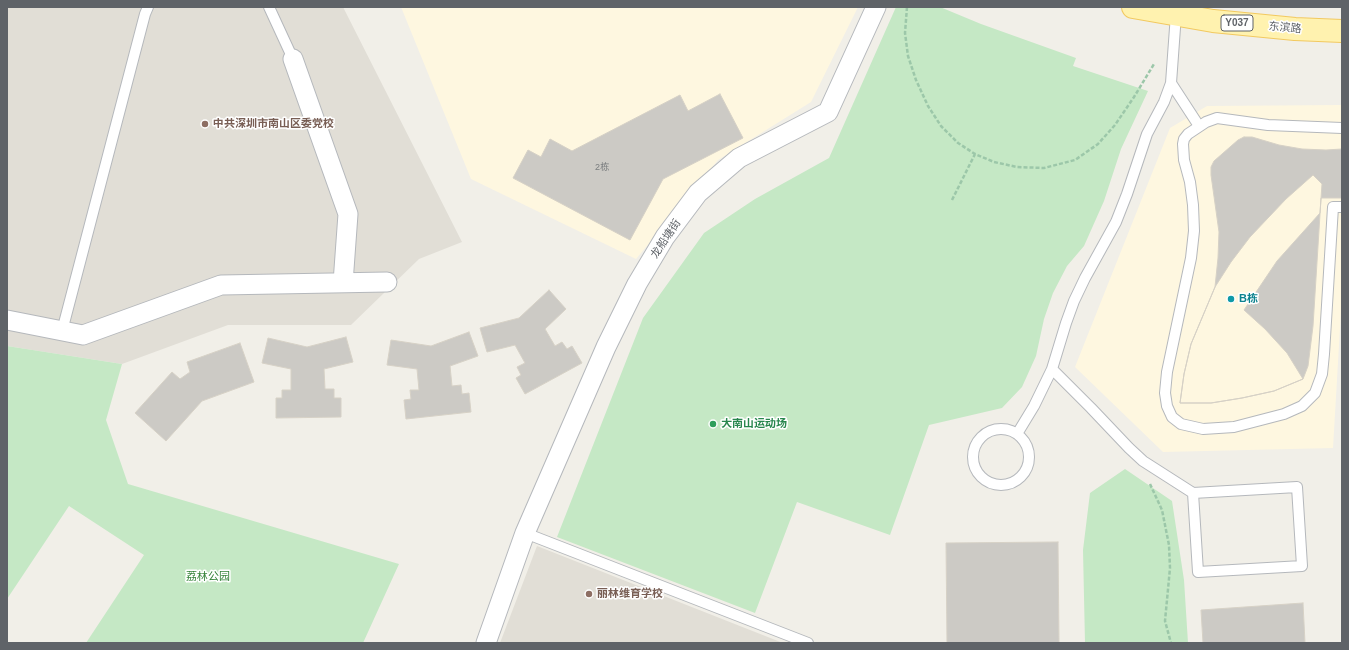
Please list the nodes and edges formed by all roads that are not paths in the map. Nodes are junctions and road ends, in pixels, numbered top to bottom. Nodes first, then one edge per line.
1 (148, 7) edge
2 (269, 7) edge
3 (876, 7) edge
4 (1134, 7) edge
5 (1176, 14) junction
6 (1342, 31) edge
7 (293, 59) joint
8 (1171, 83) junction
9 (1198, 126) junction
10 (1342, 128) edge
11 (1342, 207) edge
12 (386, 282) dead end
13 (343, 283) junction
14 (7, 320) edge
15 (62, 331) junction
16 (1052, 370) junction
17 (1017, 434) junction
18 (1194, 493) junction
19 (525, 533) junction
20 (486, 643) edge
21 (808, 643) edge

1 - 15 lane
2 - 7 lane
3 - 19 street, 龙船塘街
4 - 5 main road, 东滨路 / Y037
5 - 6 main road, 东滨路 / Y037
5 - 8 lane
7 - 13 street
8 - 9 lane
8 - 16 lane
9 - 10 lane
9 - 11 lane
12 - 13 street
13 - 15 street
14 - 15 street
16 - 17 lane
16 - 18 lane
17 - 17 lane
18 - 18 lane
19 - 20 street, 龙船塘街
19 - 21 lane

